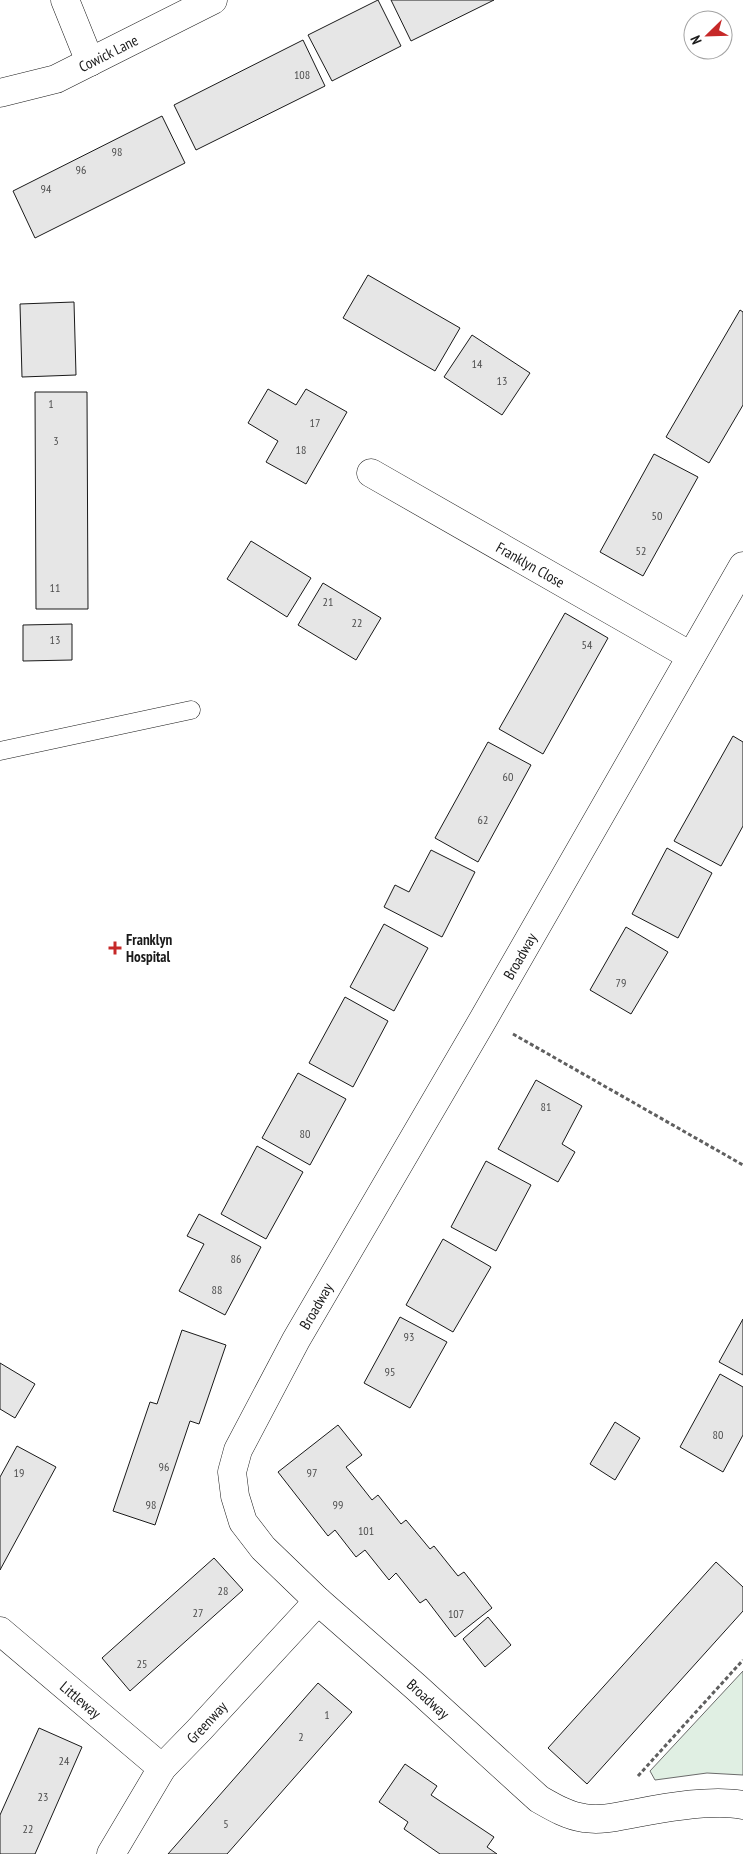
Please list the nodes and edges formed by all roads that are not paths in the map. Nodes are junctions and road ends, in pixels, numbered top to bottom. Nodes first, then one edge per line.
1 (65, 0) edge
2 (213, 0) edge
3 (90, 62) junction
4 (0, 94) edge
5 (371, 473) dead end
6 (743, 566) edge
7 (691, 656) junction
8 (191, 710) dead end
9 (0, 751) edge
10 (318, 1601) junction
11 (0, 1631) edge
12 (162, 1768) junction
13 (743, 1805) edge
14 (111, 1854) edge

1 - 3 street
2 - 3 street, Cowick Lane
3 - 4 street, Cowick Lane
5 - 7 street, Franklyn Close
6 - 7 street, Broadway
7 - 10 street, Broadway
8 - 9 lane
10 - 12 street, Greenway
10 - 13 street, Broadway
11 - 12 street, Littleway
12 - 14 street, Greenway

